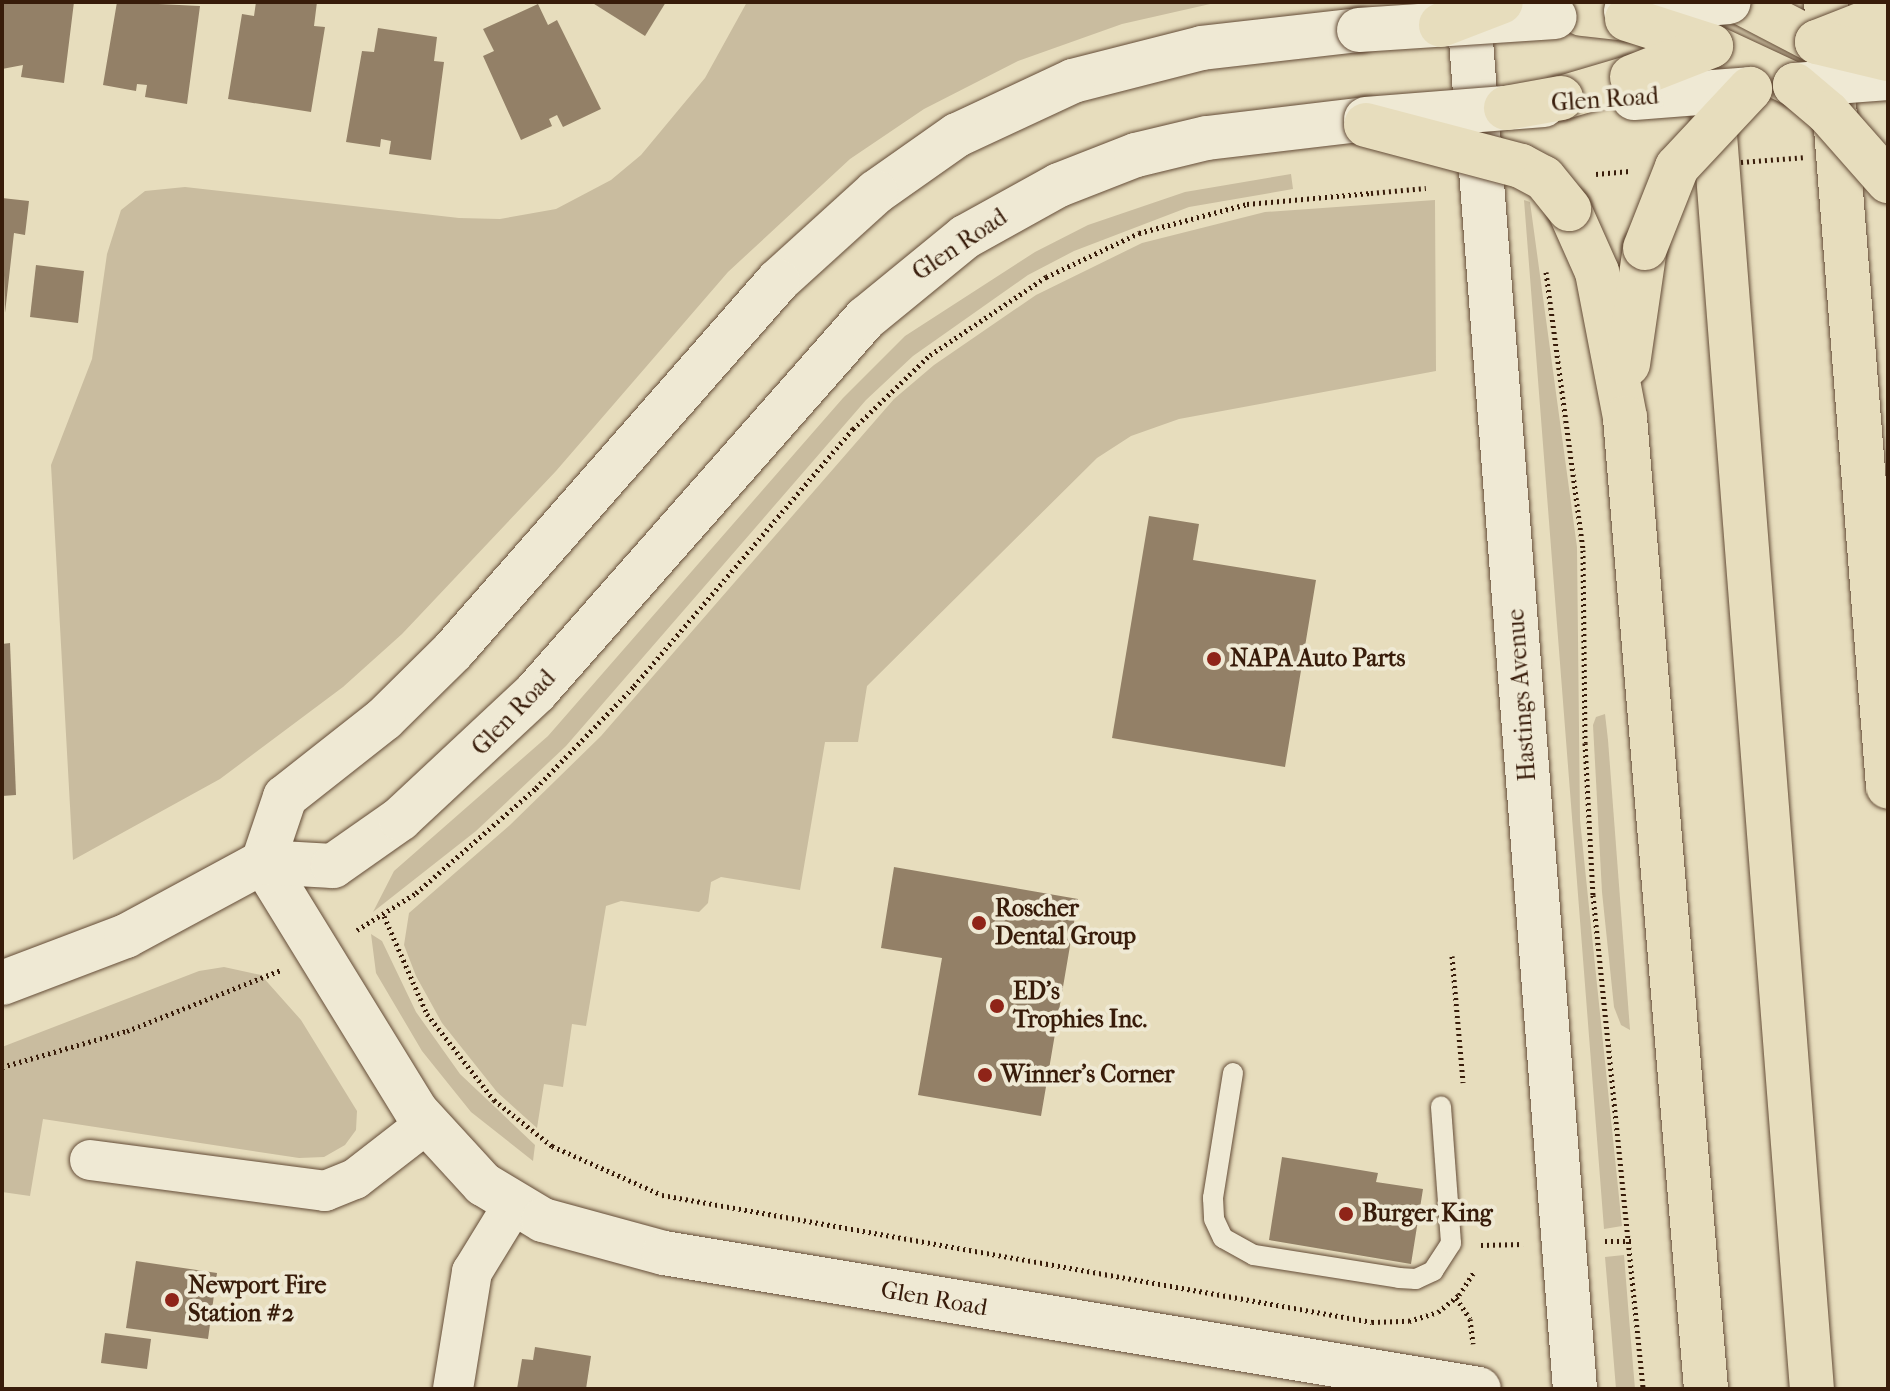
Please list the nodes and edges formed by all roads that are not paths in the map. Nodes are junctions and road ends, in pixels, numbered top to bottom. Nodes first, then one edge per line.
1 (1501, 2) edge
2 (1704, 2) edge
3 (1755, 6) edge
4 (1455, 13) edge
5 (1888, 14) edge
6 (1627, 15) junction
7 (1568, 16) joint
8 (1821, 22) edge
9 (1711, 46) junction
10 (1888, 59) edge
11 (1888, 78) edge
12 (1772, 82) junction
13 (1633, 88) junction
14 (1506, 108) joint
15 (1360, 121) junction
16 (1877, 167) edge
17 (1625, 418) junction
18 (1888, 787) edge
19 (263, 862) junction
20 (2, 983) edge
21 (1233, 1073) dead end
22 (1441, 1106) dead end
23 (426, 1124) junction
24 (90, 1160) dead end
25 (513, 1205) junction
26 (453, 1389) edge
27 (1479, 1389) edge
28 (1575, 1389) edge
29 (1706, 1389) edge
30 (1812, 1389) edge

1 - 4 highway, bridge
2 - 30 highway
3 - 6 street, bridge
3 - 8 highway
3 - 9 highway
4 - 7 street, bridge
4 - 19 street, bridge
4 - 28 street, Hastings Avenue
5 - 8 highway, bridge
6 - 7 highway
6 - 9 highway, bridge
8 - 10 highway, bridge
8 - 12 highway
8 - 18 highway
9 - 12 highway
9 - 13 highway, bridge
11 - 12 street, Glen Road, bridge
12 - 13 street, Glen Road, bridge
12 - 16 highway, bridge
12 - 17 highway, bridge
13 - 14 highway, bridge
14 - 15 street, Glen Road, bridge
15 - 17 highway, bridge
15 - 19 street, Glen Road
17 - 29 highway
19 - 20 street
19 - 23 street, Glen Road
21 - 22 lane
23 - 24 street
23 - 25 street, Glen Road
25 - 26 street
25 - 27 street, Glen Road

